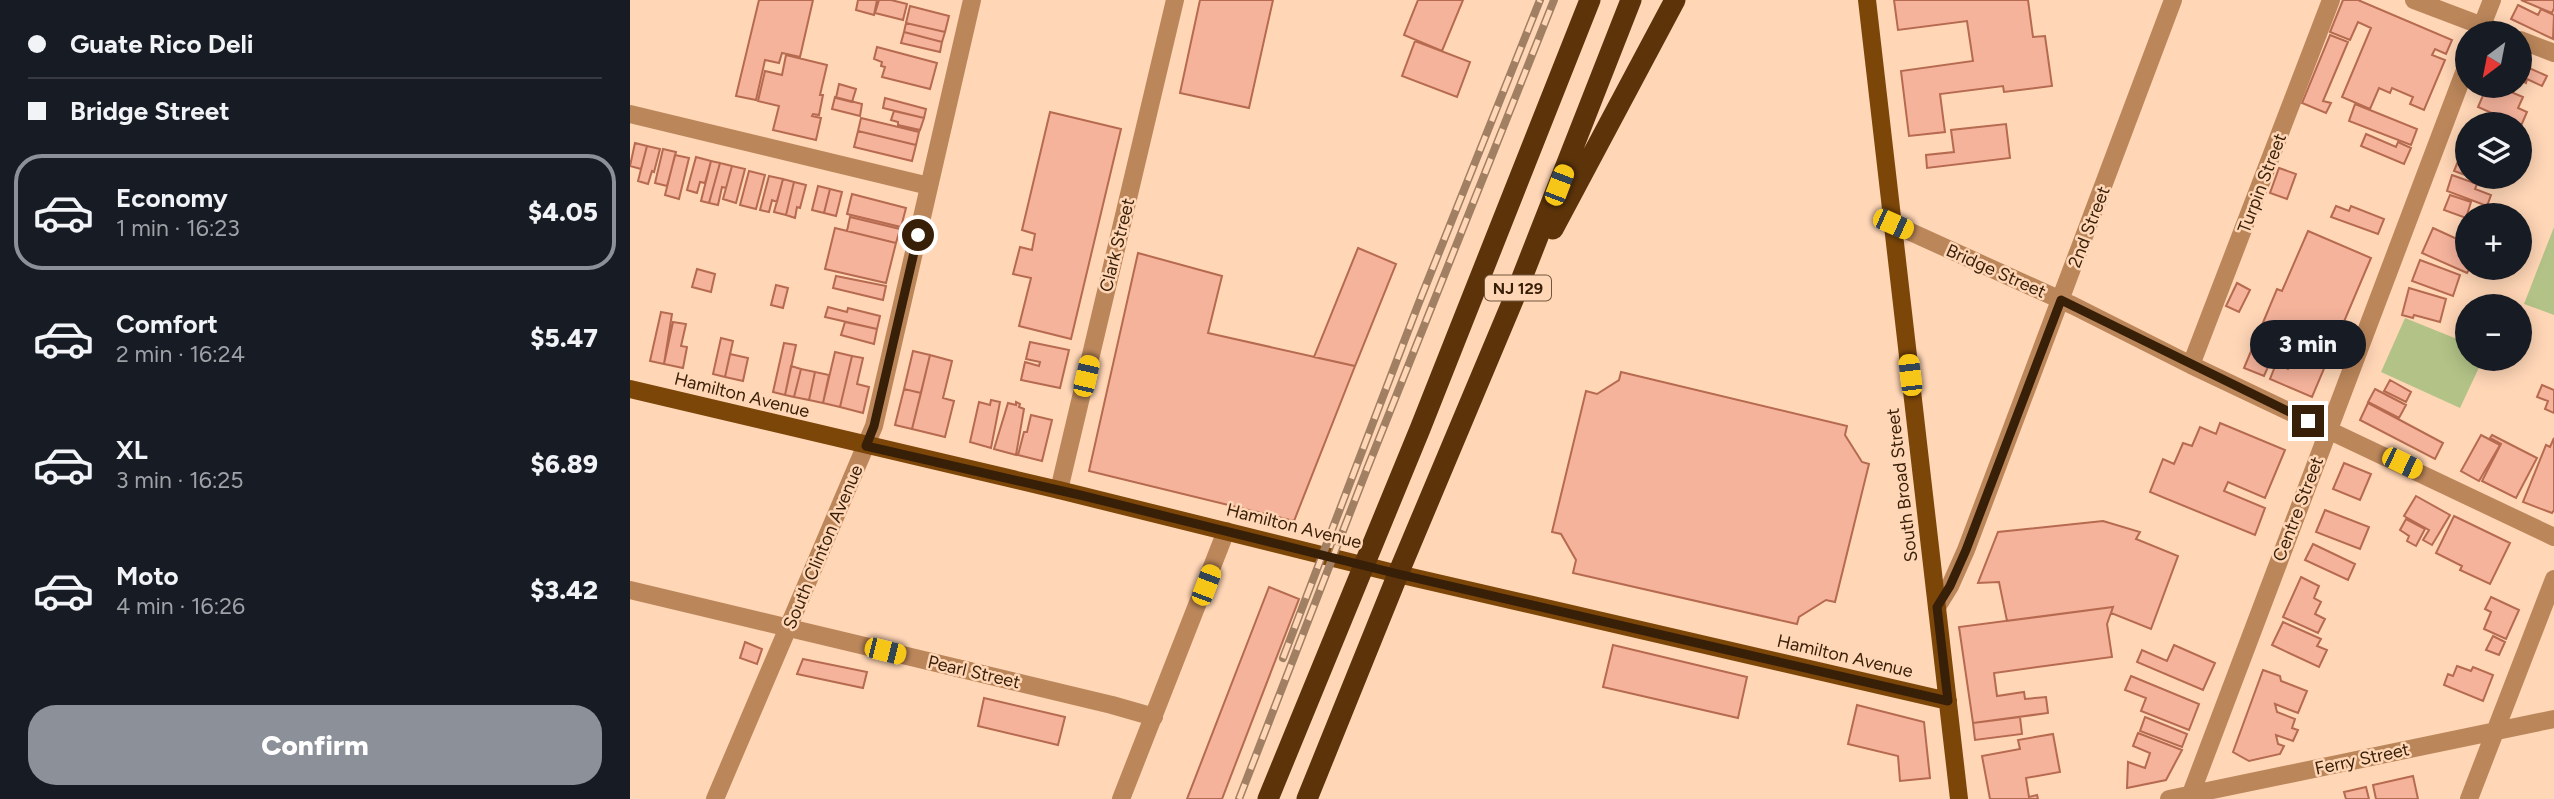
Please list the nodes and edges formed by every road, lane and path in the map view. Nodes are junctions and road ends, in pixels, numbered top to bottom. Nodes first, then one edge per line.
1 (972, 0) edge
2 (1175, 0) edge
3 (1590, 0) edge
4 (1631, 0) edge
5 (1675, 0) edge
6 (1867, 0) edge
7 (2174, 0) edge
8 (2331, 0) edge
9 (2414, 0) edge
10 (2492, 0) edge
11 (2460, 21) edge
12 (2484, 21) edge
13 (2532, 45) edge
14 (2554, 53) edge
15 (2455, 96) edge
16 (630, 114) edge
17 (929, 186) junction
18 (1893, 224) junction
19 (1514, 298) junction
20 (2061, 300) junction
21 (2191, 365) junction
22 (630, 389) edge
23 (2329, 429) junction
24 (866, 446) junction
25 (1059, 490) junction
26 (1226, 531) junction
27 (2554, 537) edge
28 (1363, 565) junction
29 (1398, 574) junction
30 (2554, 579) edge
31 (630, 590) edge
32 (1937, 607) junction
33 (788, 628) junction
34 (1948, 701) junction
35 (1154, 717) junction
36 (2554, 719) edge
37 (2496, 732) junction
38 (2190, 797) edge
39 (715, 799) edge
40 (1121, 799) edge
41 (1268, 799) edge
42 (1307, 799) edge
43 (1959, 799) edge
44 (2169, 799) edge
45 (2469, 799) edge

1 - 17 street, South Clinton Avenue
2 - 25 street, Clark Street
3 - 28 highway, NJ 129
4 - 19 highway, NJ 129
5 - 19 highway
6 - 18 main road, South Broad Street
7 - 20 street, 2nd Street
8 - 21 street, Turpin Street
9 - 11 street
10 - 12 street
13 - 14 street
15 - 23 street, Centre Street
16 - 17 street
17 - 24 street, South Clinton Avenue
18 - 20 street, Bridge Street
18 - 32 main road, South Broad Street
19 - 29 highway, NJ 129
20 - 21 street, Bridge Street
20 - 32 street, 2nd Street
21 - 23 street, Bridge Street
22 - 24 main road, Hamilton Avenue
23 - 27 street, Bridge Street
23 - 38 street, Centre Street
24 - 25 main road, Hamilton Avenue
24 - 33 street, South Clinton Avenue
25 - 26 main road, Hamilton Avenue
26 - 28 main road, Hamilton Avenue
26 - 35 street
28 - 29 main road, Hamilton Avenue
28 - 41 highway, NJ 129
29 - 34 main road, Hamilton Avenue
29 - 42 highway, NJ 129
30 - 37 street
31 - 33 street, Pearl Street
32 - 34 main road, South Broad Street
33 - 35 street, Pearl Street
33 - 39 street, South Clinton Avenue
34 - 43 main road, South Broad Street
35 - 40 street
36 - 37 street, Ferry Street
37 - 38 street, Ferry Street
37 - 45 street
38 - 44 street, Ferry Street

